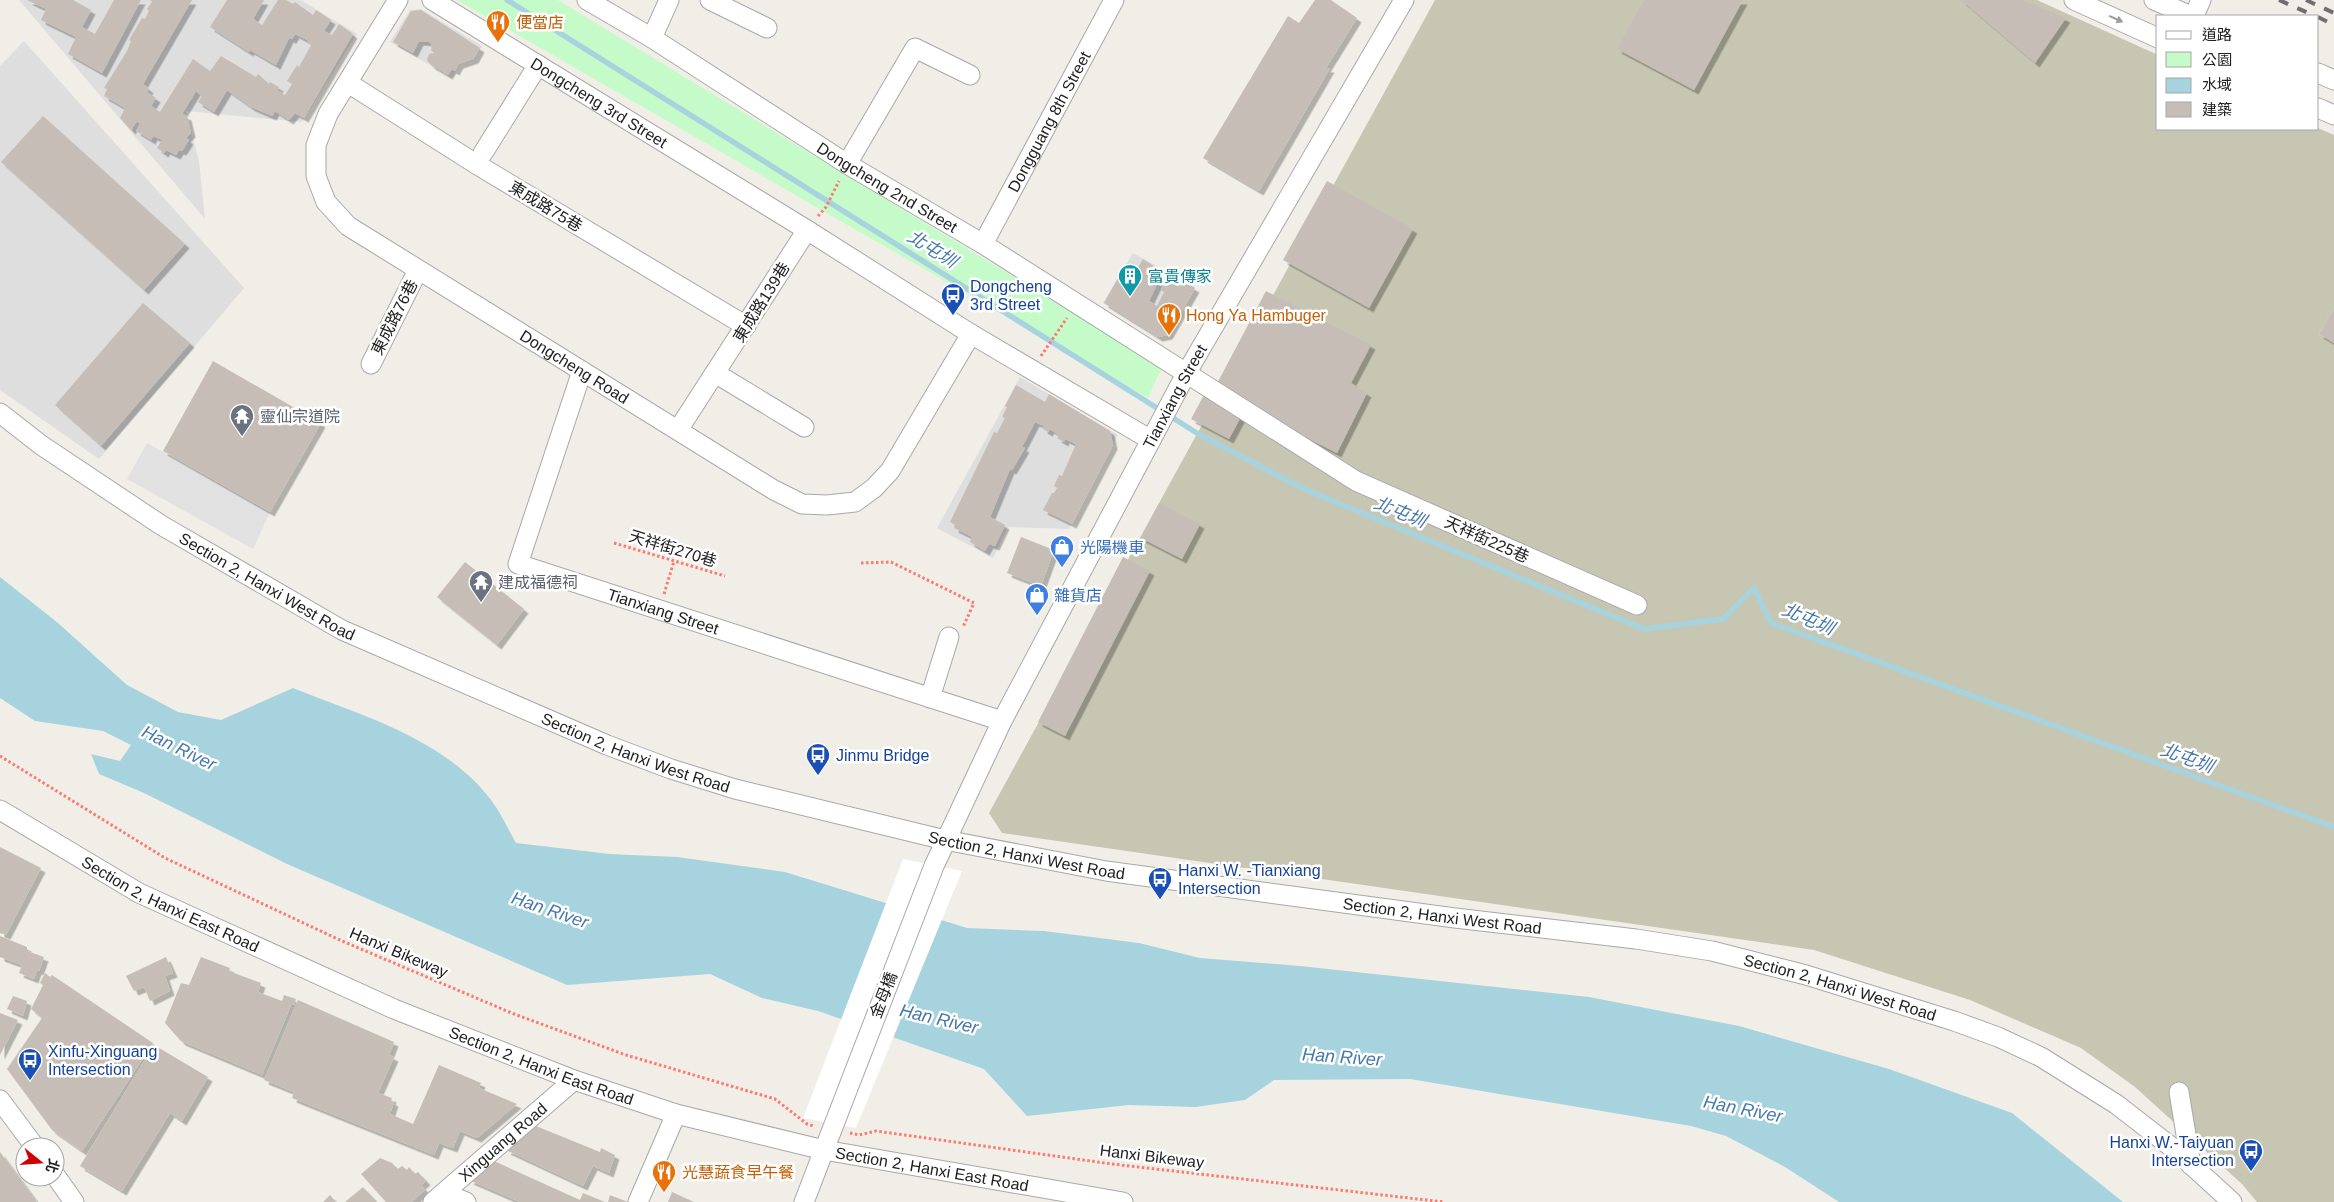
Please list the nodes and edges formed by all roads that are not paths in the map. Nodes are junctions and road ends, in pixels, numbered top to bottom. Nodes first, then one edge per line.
1 (398, 0) edge
2 (432, 0) edge
3 (588, 0) edge
4 (669, 0) edge
5 (710, 0) edge
6 (1114, 0) edge
7 (1404, 0) edge
8 (2074, 0) edge
9 (2154, 0) edge
10 (2201, 0) edge
11 (2191, 15) edge
12 (2194, 15) edge
13 (767, 28) dead end
14 (2156, 37) edge
15 (652, 38) junction
16 (538, 65) junction
17 (2319, 73) edge
18 (970, 76) dead end
19 (2334, 80) edge
20 (348, 83) junction
21 (2319, 108) edge
22 (2334, 115) edge
23 (483, 153) dead end
24 (847, 164) junction
25 (807, 230) junction
26 (983, 244) junction
27 (418, 270) junction
28 (746, 326) junction
29 (971, 334) junction
30 (371, 364) dead end
31 (582, 371) junction
32 (1187, 372) junction
33 (716, 373) junction
34 (0, 413) edge
35 (804, 427) dead end
36 (678, 430) junction
37 (1151, 440) junction
38 (1637, 605) dead end
39 (949, 637) road end
40 (930, 698) junction
41 (1002, 721) junction
42 (0, 810) edge
43 (945, 840) junction
44 (934, 866) joint
45 (574, 1080) junction
46 (2179, 1092) dead end
47 (0, 1100) edge
48 (676, 1114) junction
49 (28, 1137) edge
50 (824, 1150) junction
51 (2191, 1165) junction
52 (63, 1187) edge
53 (438, 1197) edge
54 (74, 1202) edge
55 (466, 1202) edge
56 (638, 1202) edge
57 (804, 1202) edge
58 (1123, 1202) edge
59 (2232, 1202) edge

1 - 20 street, Dongcheng Road
2 - 16 street, Dongcheng 3rd Street
3 - 15 street, Dongcheng 2nd Street
4 - 15 street
5 - 13 street
6 - 26 street, Dongguang 8th Street
7 - 32 street, Tianxiang Street
8 -> 14 street
9 - 11 street
10 - 12 street
15 - 24 street, Dongcheng 2nd Street
16 - 23 street
16 - 25 street, Dongcheng 3rd Street
17 - 19 street
18 - 24 street
20 - 27 street, Dongcheng Road
20 - 28 street, 東成路75巷
21 - 22 street
24 - 26 street, Dongcheng 2nd Street
25 - 28 street, 東成路139巷
25 - 29 street, Dongcheng 3rd Street
26 - 32 street, Dongcheng 2nd Street
27 - 30 street, 東成路76巷
27 - 31 street, Dongcheng Road
28 - 33 street, 東成路139巷
29 - 36 street, Dongcheng Road
29 - 37 street, Dongcheng 3rd Street
31 - 36 street, Dongcheng Road
31 - 40 street, Tianxiang Street
32 - 37 street, Tianxiang Street
32 - 38 street, 天祥街225巷
33 - 35 street
33 - 36 street, 東成路139巷
34 - 43 street, Section 2, Hanxi West Road
37 - 41 street, Tianxiang Street
39 - 40 street
40 - 41 street, Tianxiang Street
41 - 43 street, Tianxiang Street
42 - 45 street, Section 2, Hanxi East Road
43 - 44 street, Tianxiang Street
43 - 51 street, Section 2, Hanxi West Road
44 - 50 street, 金母橋
45 - 48 street, Section 2, Hanxi East Road
45 - 53 street, Xinguang Road
46 - 51 street
47 - 49 street
48 - 50 street, Section 2, Hanxi East Road
48 - 56 street
50 - 57 street, 金母橋
50 - 58 street, Section 2, Hanxi East Road
51 - 59 street, Section 2, Hanxi West Road
52 - 54 street
53 - 55 street

